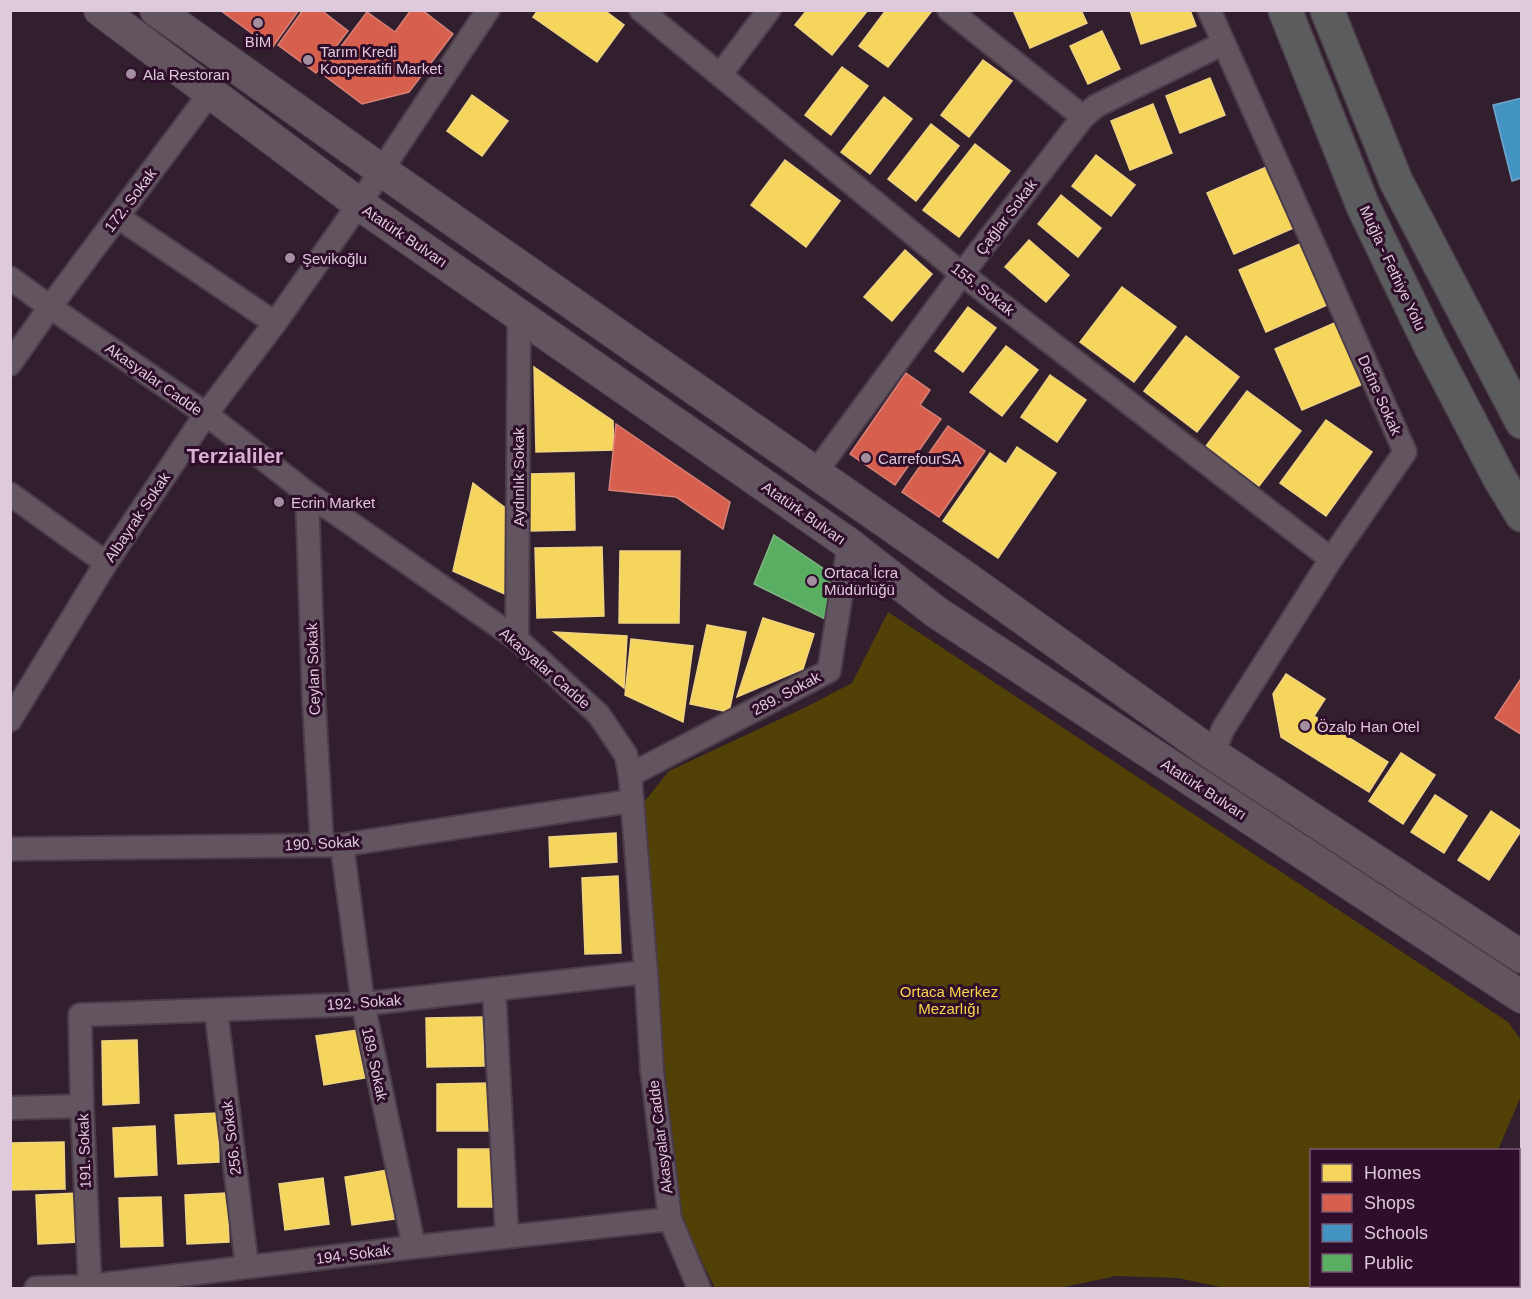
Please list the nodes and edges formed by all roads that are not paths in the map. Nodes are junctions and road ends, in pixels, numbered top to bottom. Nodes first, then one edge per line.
1 (100, 10) edge
2 (156, 10) edge
3 (488, 10) edge
4 (641, 10) edge
5 (769, 10) edge
6 (1209, 10) edge
7 (1285, 10) edge
8 (1327, 10) edge
9 (958, 13) edge
10 (1222, 44) junction
11 (720, 75) junction
12 (210, 93) junction
13 (1083, 117) junction
14 (381, 170) junction
15 (359, 204) junction
16 (118, 217) junction
17 (963, 274) junction
18 (10, 278) edge
19 (50, 307) junction
20 (519, 314) junction
21 (275, 323) junction
22 (10, 364) edge
23 (206, 414) junction
24 (1521, 422) edge
25 (815, 473) junction
26 (307, 493) junction
27 (10, 494) edge
28 (1521, 515) edge
29 (849, 544) junction
30 (1331, 558) junction
31 (106, 563) junction
32 (517, 639) junction
33 (19, 689) edge
34 (10, 720) edge
35 (1213, 754) junction
36 (630, 775) junction
37 (632, 801) junction
38 (332, 845) junction
39 (10, 849) edge
40 (1521, 957) edge
41 (646, 972) junction
42 (494, 989) junction
43 (1521, 997) edge
44 (363, 1004) junction
45 (216, 1010) junction
46 (80, 1016) joint
47 (82, 1106) junction
48 (10, 1108) edge
49 (670, 1219) junction
50 (507, 1236) junction
51 (414, 1247) junction
52 (247, 1267) junction
53 (90, 1286) junction
54 (36, 1288) edge
55 (699, 1288) edge

1 - 12 main road, Atatürk Bulvarı
2 - 14 main road
3 - 14 street, Albayrak Sokak
4 - 11 street, 155. Sokak
5 - 11 street
6 - 10 street, Defne Sokak
7 - 28 highway, Muğla - Fethiye Yolu
8 - 24 highway
9 - 13 street
10 - 13 street, Çağlar Sokak
10 - 30 street, Defne Sokak
11 - 17 street, 155. Sokak
12 - 15 main road, Atatürk Bulvarı
12 - 16 street, 172. Sokak
13 - 17 street, Çağlar Sokak
14 - 15 street, Albayrak Sokak
14 - 25 main road
15 - 20 main road, Atatürk Bulvarı
15 - 21 street, Albayrak Sokak
16 - 19 street, 172. Sokak
16 - 21 street
17 - 25 street, Çağlar Sokak
17 - 30 street, 155. Sokak
18 - 19 street, Akasyalar Cadde
19 - 22 street, 172. Sokak
19 - 23 street, Akasyalar Cadde
20 - 29 main road, Atatürk Bulvarı
20 - 32 street, Aydınlık Sokak
21 - 23 street, Albayrak Sokak
23 - 26 street, Akasyalar Cadde
23 - 31 street, Albayrak Sokak
25 - 35 main road
26 - 32 street, Akasyalar Cadde
26 - 38 street, Ceylan Sokak
27 - 31 street
29 - 36 street, 289. Sokak
29 - 43 main road, Atatürk Bulvarı
30 - 35 street, Defne Sokak
31 - 33 street, Albayrak Sokak
32 - 36 street, Akasyalar Cadde
33 - 34 street, Albayrak Sokak
35 - 40 main road
36 - 37 street, Akasyalar Cadde
37 - 38 street, 190. Sokak
37 - 41 street, Akasyalar Cadde
38 - 39 street, 190. Sokak
38 - 44 street, 189. Sokak
41 - 42 street, 192. Sokak
41 - 49 street, Akasyalar Cadde
42 - 44 street, 192. Sokak
42 - 50 street
44 - 45 street, 192. Sokak
44 - 51 street, 189. Sokak
45 - 46 street, 192. Sokak
45 - 52 street, 256. Sokak
46 - 47 street, 191. Sokak
47 - 48 street
47 - 53 street, 191. Sokak
49 - 50 street, 194. Sokak
49 - 55 street, Akasyalar Cadde
50 - 51 street, 194. Sokak
51 - 52 street, 194. Sokak
52 - 53 street, 194. Sokak
53 - 54 street, 194. Sokak

